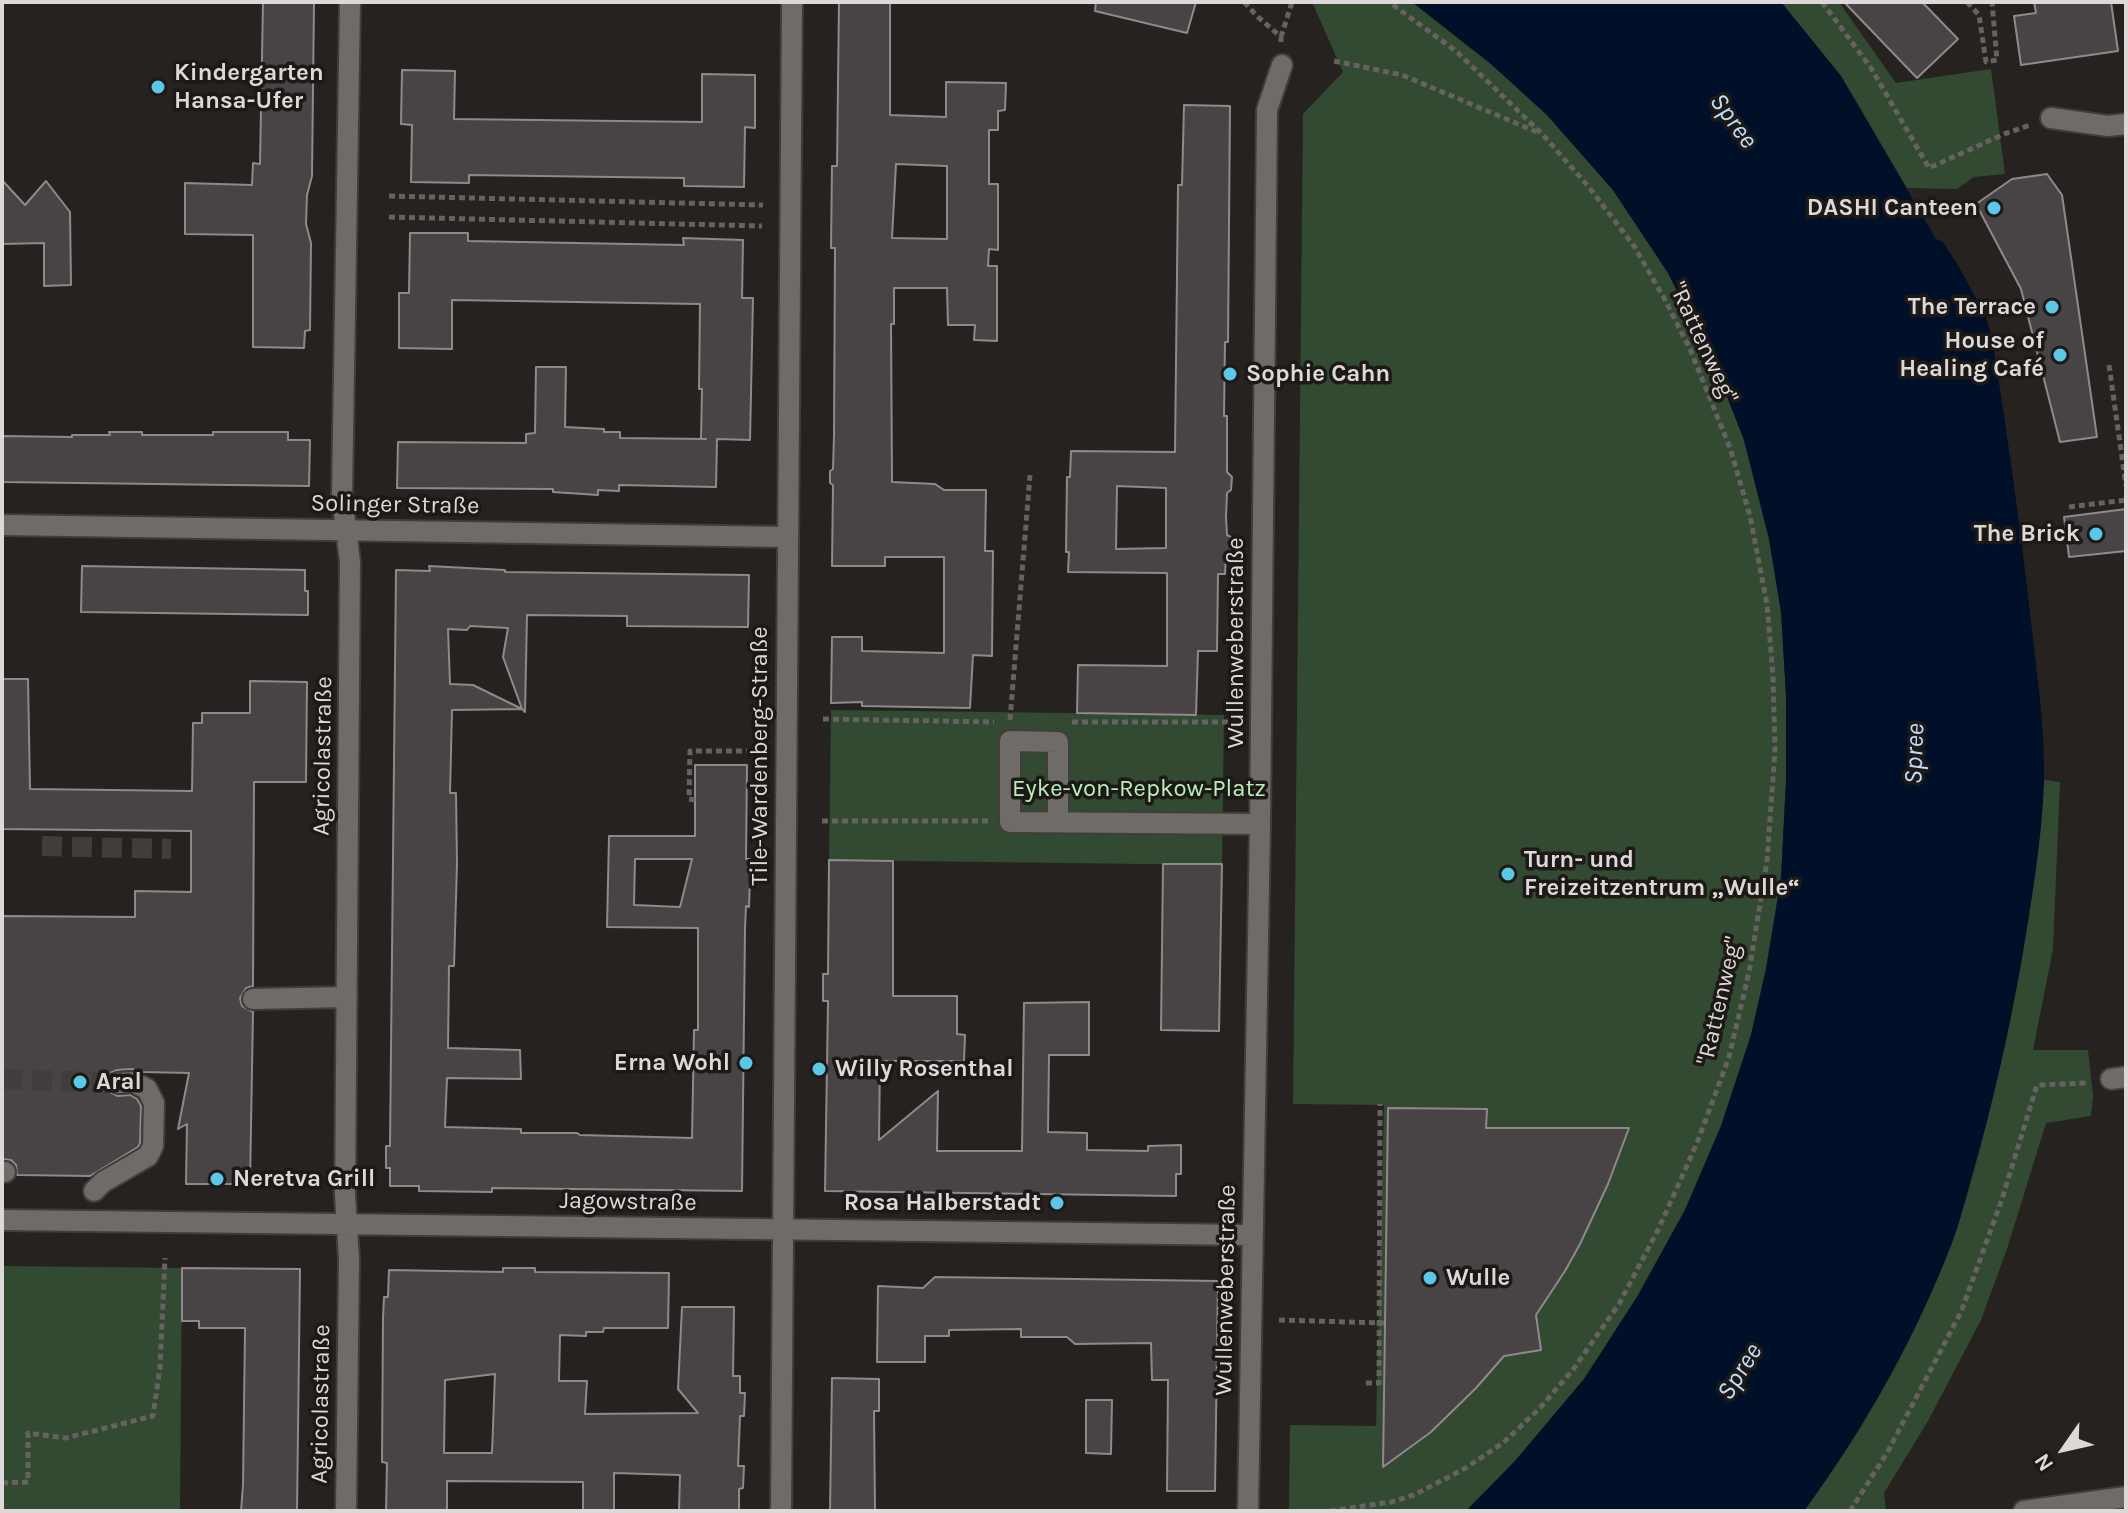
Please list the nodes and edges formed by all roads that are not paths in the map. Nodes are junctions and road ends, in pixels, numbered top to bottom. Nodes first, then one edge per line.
1 (350, 2) edge
2 (792, 2) edge
3 (1282, 65) road end
4 (2051, 118) dead end
5 (2126, 124) edge
6 (2, 525) edge
7 (347, 530) junction
8 (788, 537) junction
9 (1058, 822) junction
10 (1260, 824) junction
11 (347, 997) junction
12 (253, 999) dead end
13 (118, 1083) tunnel mouth
14 (2, 1220) edge
15 (90, 1221) junction
16 (346, 1225) junction
17 (782, 1230) junction
18 (1253, 1235) junction
19 (2126, 1497) edge
20 (346, 1511) edge
21 (781, 1511) edge
22 (1248, 1511) edge
23 (2024, 1511) edge

1 - 7 street, Agricolastraße
2 - 8 street, Tile-Wardenberg-Straße
3 - 10 street, Wullenweberstraße
4 - 5 street
6 - 7 street, Solinger Straße
7 - 8 street, Solinger Straße
7 - 11 street, Agricolastraße
8 - 17 street, Tile-Wardenberg-Straße
9 - 9 street
9 - 10 street
10 - 18 street, Wullenweberstraße
11 - 12 street
11 - 16 street, Agricolastraße
13 - 15 street
14 - 15 street, Jagowstraße
15 - 16 street, Jagowstraße
16 - 17 street, Jagowstraße
16 - 20 street, Agricolastraße
17 - 18 street, Jagowstraße
17 - 21 street, Tile-Wardenberg-Straße
18 - 22 street, Wullenweberstraße
19 - 23 street

